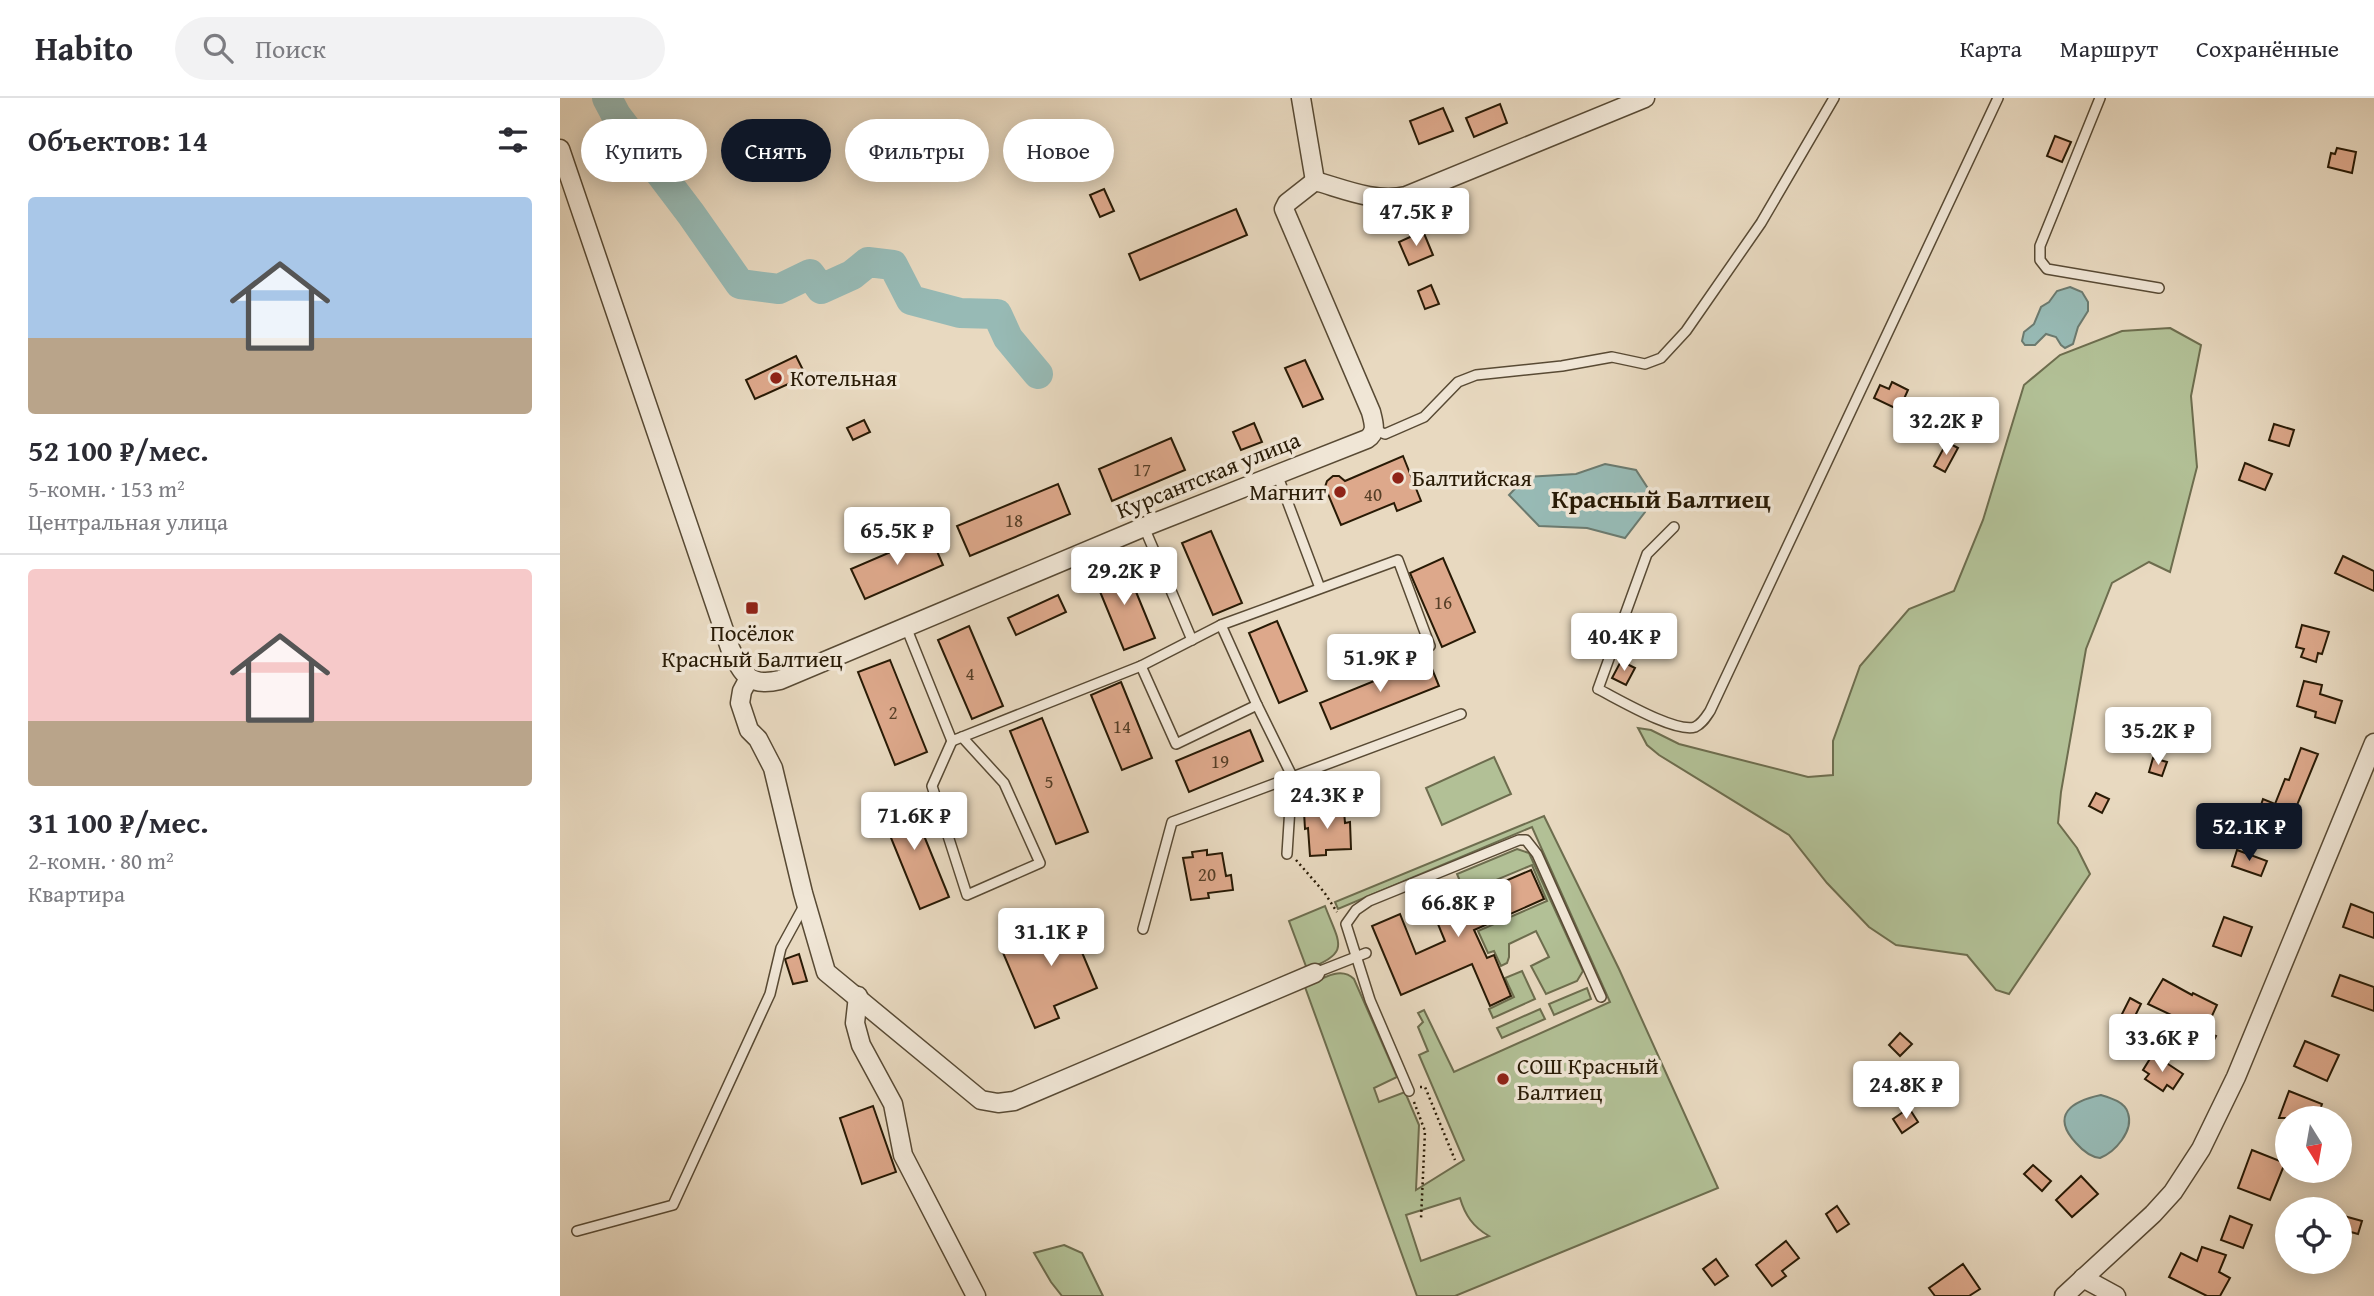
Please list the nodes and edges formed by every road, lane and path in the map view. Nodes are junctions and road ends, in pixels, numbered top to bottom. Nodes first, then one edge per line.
1 (1301, 98) edge
2 (1644, 98) edge
3 (1834, 98) edge
4 (1998, 98) edge
5 (2100, 98) edge
6 (560, 149) edge
7 (1315, 181) junction
8 (2159, 288) dead end
9 (1375, 430) junction
10 (1277, 474) junction
11 (1144, 527) junction
12 (1674, 527) dead end
13 (1320, 588) junction
14 (1221, 625) junction
15 (906, 627) junction
16 (1192, 640) junction
17 (1430, 646) dead end
18 (1142, 666) junction
19 (753, 680) junction
20 (1257, 705) junction
21 (1461, 714) dead end
22 (962, 737) junction
23 (952, 741) junction
24 (2374, 743) edge
25 (1292, 776) junction
26 (1286, 854) joint
27 (806, 902) junction
28 (1349, 919) junction
29 (1143, 929) dead end
30 (1361, 954) junction
31 (1315, 973) joint
32 (858, 996) junction
33 (1601, 997) dead end
34 (1409, 1090) junction
35 (1455, 1160) dead end
36 (1422, 1219) dead end
37 (577, 1231) dead end
38 (2083, 1278) junction
39 (976, 1296) edge
40 (2064, 1296) edge
41 (2116, 1296) edge

1 - 7 street
2 - 7 street
3 - 9 lane
4 - 12 lane
5 - 8 lane
6 - 19 street
7 - 9 street
9 - 10 street, Курсантская улица
10 - 11 street, Курсантская улица
10 - 13 lane
11 - 15 street, Курсантская улица
11 - 16 lane
13 - 14 lane
13 - 17 lane
14 - 16 lane
14 - 20 lane
15 - 19 street, Курсантская улица
15 - 23 lane
16 - 18 lane
18 - 20 lane
18 - 22 lane
19 - 27 street
20 - 25 lane
21 - 25 lane
22 - 23 lane
22 - 23 lane
24 - 38 street
25 - 26 lane
25 - 29 lane
26 - 28 path
27 - 32 street
27 - 37 lane
28 - 30 lane
28 - 33 lane
30 - 31 lane
30 - 34 lane
31 - 32 street
32 - 39 street
34 - 35 path
34 - 36 path
38 - 40 street
38 - 41 street

